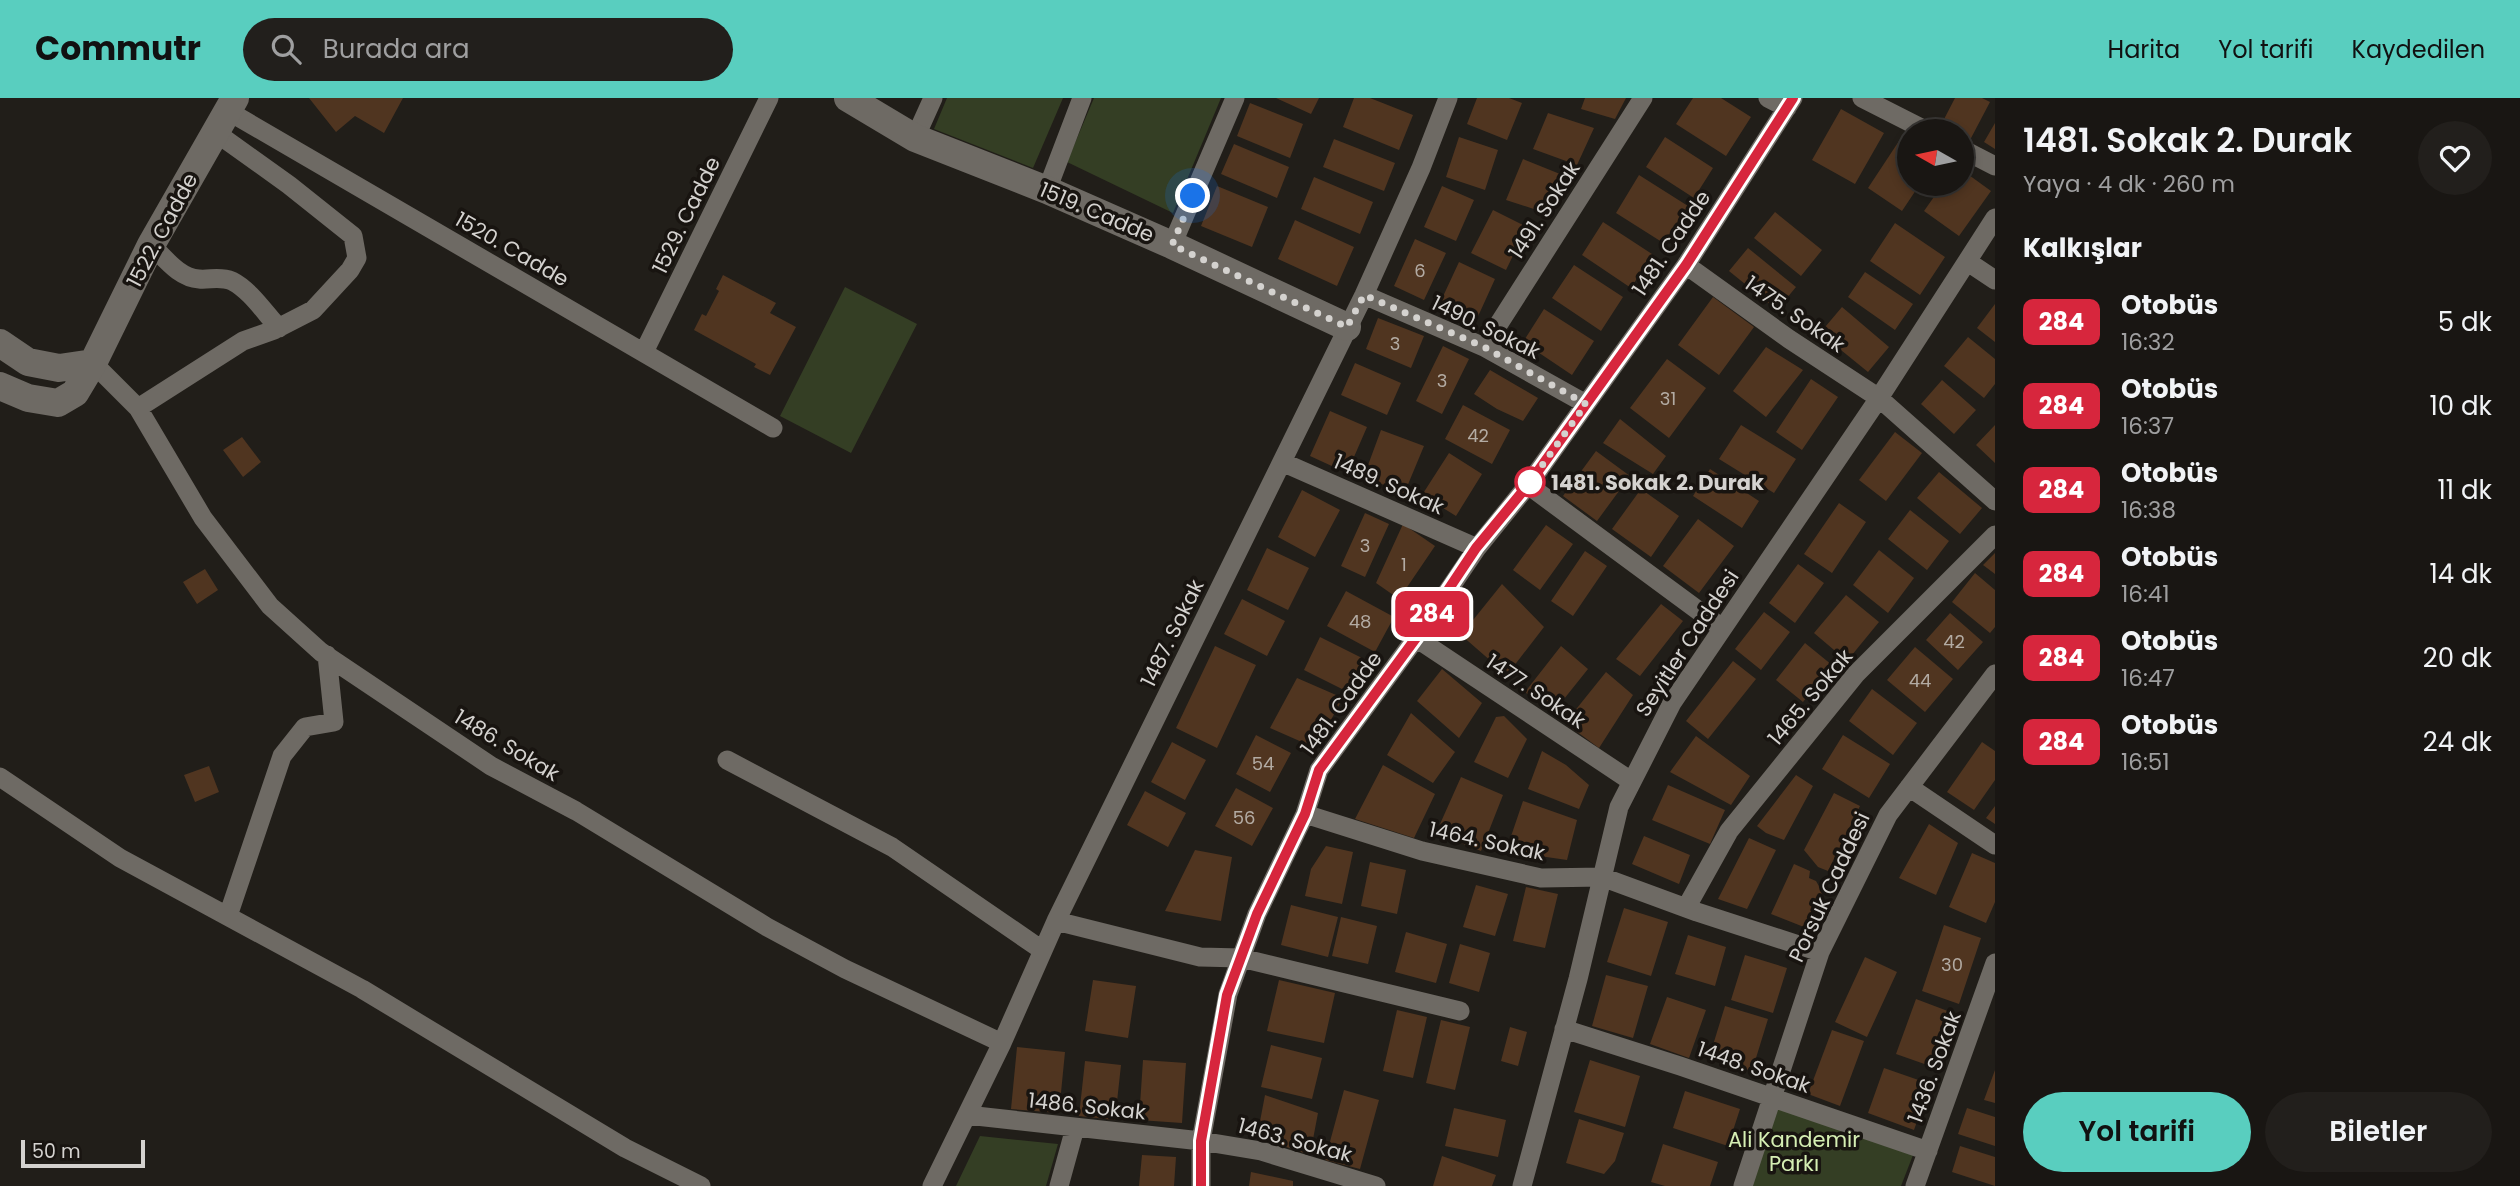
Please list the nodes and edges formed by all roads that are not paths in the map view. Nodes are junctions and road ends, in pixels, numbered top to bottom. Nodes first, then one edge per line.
1 (769, 98) edge
2 (848, 98) edge
3 (933, 98) edge
4 (1082, 98) edge
5 (1235, 98) edge
6 (1448, 98) edge
7 (1643, 98) edge
8 (1768, 98) edge
9 (1863, 98) edge
10 (1790, 103) edge
11 (226, 114) edge
12 (1904, 119) edge
13 (915, 138) junction
14 (1974, 155) edge
15 (1995, 166) edge
16 (1047, 190) junction
17 (1995, 218) edge
18 (151, 245) junction
19 (1172, 245) junction
20 (1968, 262) junction
21 (1686, 265) junction
22 (1995, 280) edge
23 (1364, 295) junction
24 (1347, 327) junction
25 (279, 328) junction
26 (0, 343) edge
27 (1484, 347) junction
28 (644, 352) junction
29 (93, 363) junction
30 (0, 386) edge
31 (1878, 398) junction
32 (1586, 404) junction
33 (138, 408) junction
34 (773, 428) dead end
35 (1282, 462) junction
36 (1528, 485) junction
37 (1995, 501) edge
38 (1995, 535) edge
39 (1476, 548) junction
40 (1722, 628) junction
41 (1416, 638) junction
42 (327, 655) junction
43 (1995, 674) edge
44 (727, 760) dead end
45 (1631, 781) junction
46 (3, 785) edge
47 (1909, 787) junction
48 (1305, 814) junction
49 (1995, 845) edge
50 (1602, 877) junction
51 (1686, 908) junction
52 (228, 916) junction
53 (1056, 921) junction
54 (1042, 950) junction
55 (1820, 952) junction
56 (1241, 958) junction
57 (1995, 962) edge
58 (1989, 998) edge
59 (1460, 1011) dead end
60 (1564, 1029) junction
61 (1002, 1043) junction
62 (1774, 1099) junction
63 (967, 1115) junction
64 (1075, 1128) junction
65 (1201, 1141) junction
66 (1928, 1151) junction
67 (701, 1186) edge
68 (932, 1186) edge
69 (1059, 1186) edge
70 (1200, 1186) edge
71 (1376, 1186) edge
72 (1522, 1186) edge
73 (1743, 1186) edge
74 (1915, 1186) edge

1 - 28 street, 1529. Cadde
2 - 13 street, 1519. Cadde
3 - 13 street
4 - 16 street
5 - 19 street
6 - 23 street, 1487. Sokak
7 - 27 street, 1491. Sokak
8 - 10 street
9 - 12 street
10 - 21 street, 1481. Cadde
11 - 18 street, 1522. Cadde
11 - 25 street
11 - 28 street, 1520. Cadde
13 - 16 street, 1519. Cadde
14 - 15 street
16 - 19 street, 1519. Cadde
17 - 20 street, Seyitler Caddesi
18 - 25 street
18 - 29 street, 1522. Cadde
19 - 24 street, 1519. Cadde
20 - 22 street
20 - 31 street, Seyitler Caddesi
21 - 31 street, 1475. Sokak
21 - 32 street, 1481. Cadde
23 - 24 street, 1487. Sokak
23 - 27 street, 1490. Sokak
24 - 35 street, 1487. Sokak
25 - 33 street
26 - 29 street
27 - 32 street, 1490. Sokak
28 - 34 street, 1520. Cadde
29 - 30 street, 1522. Cadde
29 - 33 street, 1486. Sokak
31 - 37 street, 1475. Sokak
31 - 40 street, Seyitler Caddesi
32 - 36 street, 1481. Cadde
33 - 42 street, 1486. Sokak
35 - 39 street, 1489. Sokak
35 - 53 street, 1487. Sokak
36 - 39 street, 1481. Cadde
36 - 40 street
38 - 51 street, 1465. Sokak
39 - 41 street, 1481. Cadde
40 - 45 street, Seyitler Caddesi
41 - 45 street, 1477. Sokak
41 - 48 street, 1481. Cadde
42 - 52 street
42 - 61 street, 1486. Sokak
43 - 47 street, Porsuk Caddesi
44 - 54 street
45 - 50 street, Seyitler Caddesi
46 - 52 street
47 - 49 street
47 - 55 street, Porsuk Caddesi
48 - 50 street, 1464. Sokak
48 - 56 street, 1481. Cadde
50 - 51 street, 1464. Sokak
50 - 60 street, Seyitler Caddesi
51 - 55 street, 1464. Sokak
52 - 67 street
53 - 54 street, 1487. Sokak
53 - 56 street
54 - 61 street, 1487. Sokak
55 - 62 street, Porsuk Caddesi
56 - 59 street
56 - 65 street, 1481. Cadde
57 - 58 street, 1436. Sokak
58 - 66 street, 1436. Sokak
60 - 62 street, 1448. Sokak
60 - 72 street, Seyitler Caddesi
61 - 63 street, 1487. Sokak
62 - 66 street, 1448. Sokak
62 - 73 street, Porsuk Caddesi
63 - 64 street, 1486. Sokak
63 - 68 street, 1487. Sokak
64 - 65 street, 1486. Sokak
64 - 69 street
65 - 70 street, 1481. Cadde
65 - 71 street, 1463. Sokak
66 - 74 street, 1436. Sokak

